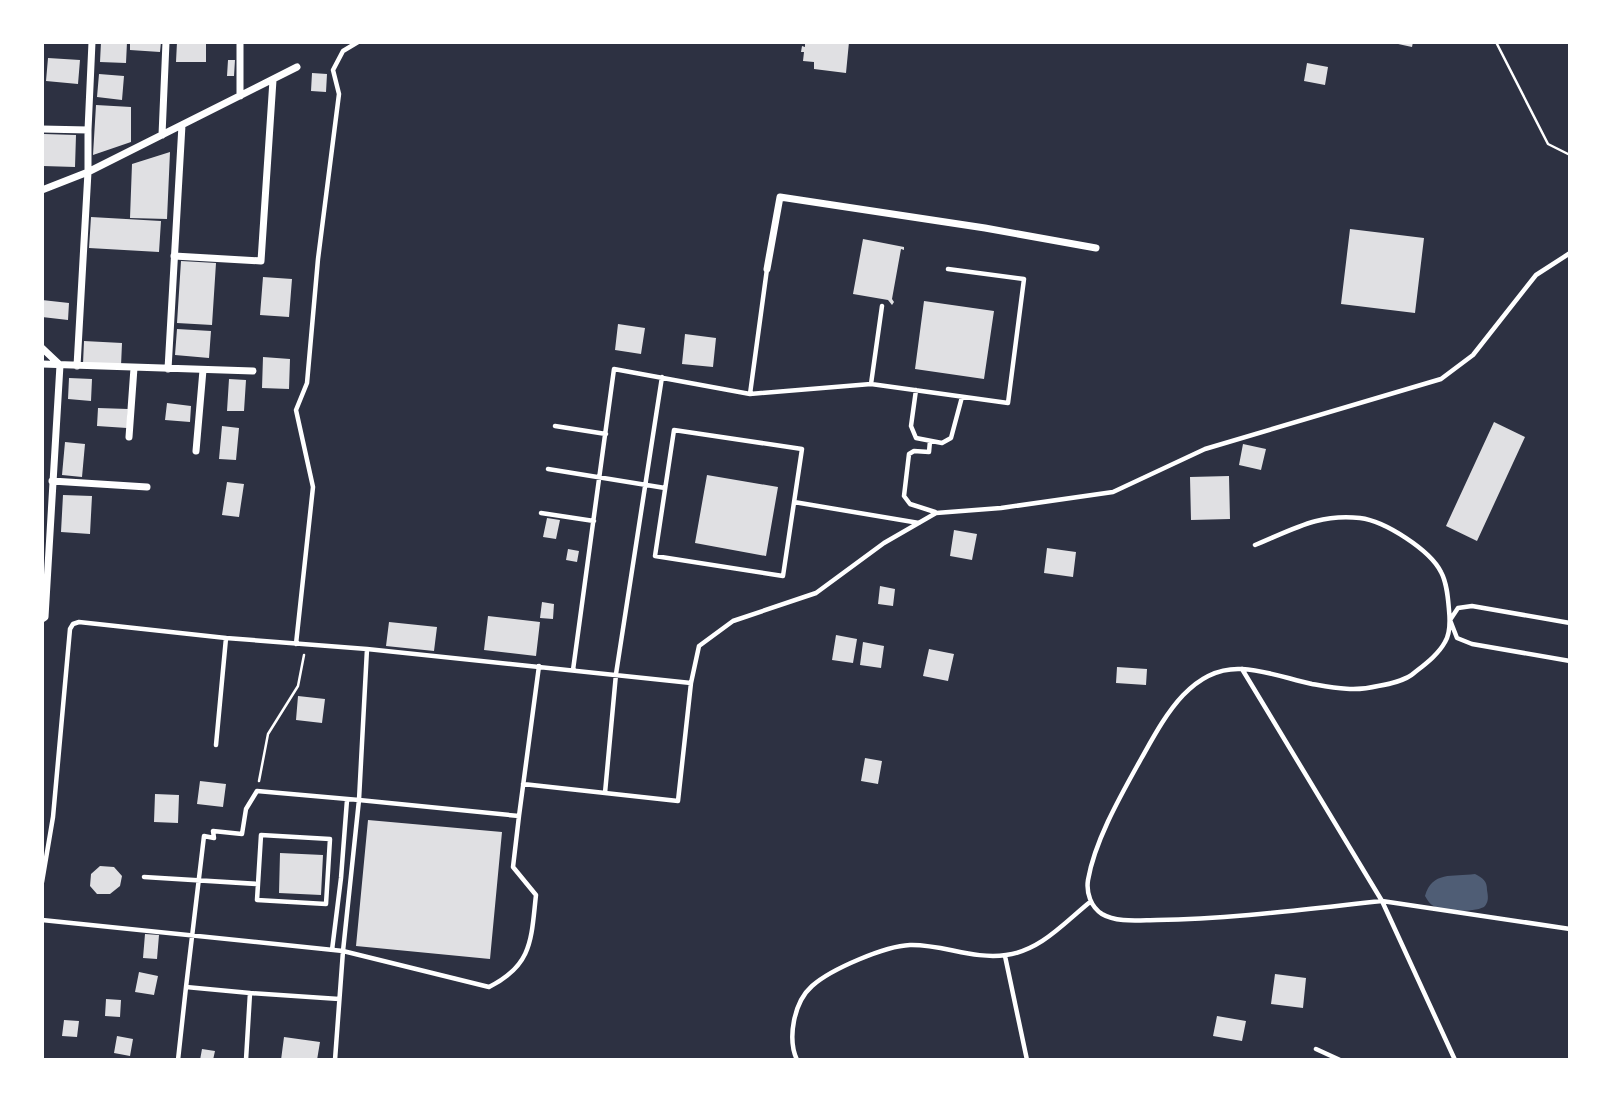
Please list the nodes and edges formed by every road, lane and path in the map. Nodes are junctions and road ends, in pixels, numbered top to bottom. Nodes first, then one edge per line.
1 (92, 42) edge
2 (166, 42) edge
3 (240, 42) edge
4 (358, 42) edge
5 (1496, 42) edge
6 (297, 67) dead end
7 (273, 80) junction
8 (240, 96) junction
9 (182, 125) junction
10 (42, 129) edge
11 (88, 130) junction
12 (162, 135) junction
13 (1570, 155) edge
14 (88, 172) junction
15 (42, 190) edge
16 (1096, 248) dead end
17 (1570, 253) edge
18 (174, 256) junction
19 (767, 269) joint
20 (948, 269) dead end
21 (882, 306) dead end
22 (42, 348) edge
23 (42, 364) edge
24 (60, 365) junction
25 (77, 366) junction
26 (134, 368) junction
27 (168, 369) junction
28 (203, 370) junction
29 (253, 372) dead end
30 (662, 377) junction
31 (871, 384) junction
32 (916, 390) junction
33 (750, 394) junction
34 (962, 397) junction
35 (555, 426) dead end
36 (606, 434) junction
37 (129, 438) dead end
38 (930, 441) junction
39 (196, 451) dead end
40 (548, 470) dead end
41 (600, 478) junction
42 (52, 481) junction
43 (644, 484) junction
44 (147, 487) dead end
45 (665, 488) junction
46 (794, 502) junction
47 (541, 513) dead end
48 (936, 513) junction
49 (594, 521) junction
50 (920, 523) junction
51 (1255, 545) dead end
52 (42, 619) edge
53 (1450, 620) junction
54 (1570, 623) edge
55 (226, 638) junction
56 (296, 644) junction
57 (306, 645) junction
58 (368, 649) junction
59 (1570, 661) edge
60 (540, 666) junction
61 (1242, 669) junction
62 (573, 670) junction
63 (616, 674) junction
64 (691, 683) junction
65 (216, 745) dead end
66 (523, 784) junction
67 (257, 791) junction
68 (605, 793) junction
69 (347, 800) junction
70 (359, 800) junction
71 (519, 816) junction
72 (144, 877) dead end
73 (328, 877) junction
74 (341, 878) junction
75 (198, 880) junction
76 (42, 882) edge
77 (258, 884) junction
78 (1382, 901) junction
79 (1090, 902) junction
80 (42, 920) edge
81 (1570, 929) edge
82 (191, 934) junction
83 (331, 950) junction
84 (343, 951) junction
85 (1005, 956) junction
86 (186, 987) junction
87 (250, 993) junction
88 (339, 999) junction
89 (1315, 1049) dead end
90 (178, 1060) edge
91 (246, 1060) edge
92 (335, 1060) edge
93 (797, 1060) edge
94 (1027, 1060) edge
95 (1340, 1060) edge
96 (1455, 1060) edge

1 - 11 street
2 - 12 street
3 - 8 street
4 - 56 lane
5 - 13 path
6 - 7 street
7 - 8 street
7 - 18 street
8 - 9 street
9 - 12 street
9 - 18 street
10 - 11 street
11 - 14 street
12 - 14 street
14 - 15 street
14 - 25 street
16 - 19 street
17 - 48 lane
18 - 27 street
19 - 33 lane
20 - 34 lane
21 - 31 lane
22 - 24 street
23 - 24 street
24 - 25 street
24 - 42 street
25 - 26 street
26 - 27 street
26 - 37 street
27 - 28 street
28 - 29 street
28 - 39 street
30 - 33 lane
30 - 36 lane
30 - 43 lane
31 - 32 lane
31 - 33 lane
32 - 34 lane
32 - 38 lane
34 - 38 lane
35 - 36 lane
36 - 41 lane
38 - 48 lane
40 - 41 lane
41 - 43 lane
41 - 49 lane
42 - 44 street
42 - 52 street
43 - 45 lane
43 - 63 lane
45 - 46 lane
45 - 46 lane
46 - 50 lane
47 - 49 lane
48 - 50 lane
49 - 62 lane
50 - 64 lane
51 - 53 lane
53 - 54 lane
53 - 59 lane
53 - 61 lane
55 - 56 lane
55 - 65 lane
55 - 76 lane
56 - 57 lane
57 - 58 lane
57 - 67 path
58 - 60 lane
58 - 70 lane
60 - 62 lane
60 - 66 lane
61 - 78 lane
61 - 79 lane
62 - 63 lane
63 - 64 lane
63 - 68 lane
64 - 68 lane
66 - 68 lane
66 - 71 lane
67 - 69 lane
67 - 75 lane
69 - 70 lane
69 - 74 lane
70 - 71 lane
70 - 84 lane
71 - 84 lane
72 - 75 lane
73 - 74 lane
73 - 77 lane
73 - 77 lane
74 - 83 lane
75 - 77 lane
75 - 82 lane
78 - 79 lane
78 - 81 lane
78 - 96 lane
79 - 85 lane
80 - 82 lane
82 - 83 lane
82 - 86 lane
83 - 84 lane
84 - 88 lane
85 - 93 lane
85 - 94 lane
86 - 87 lane
86 - 90 lane
87 - 88 lane
87 - 91 lane
88 - 92 lane
89 - 95 lane

